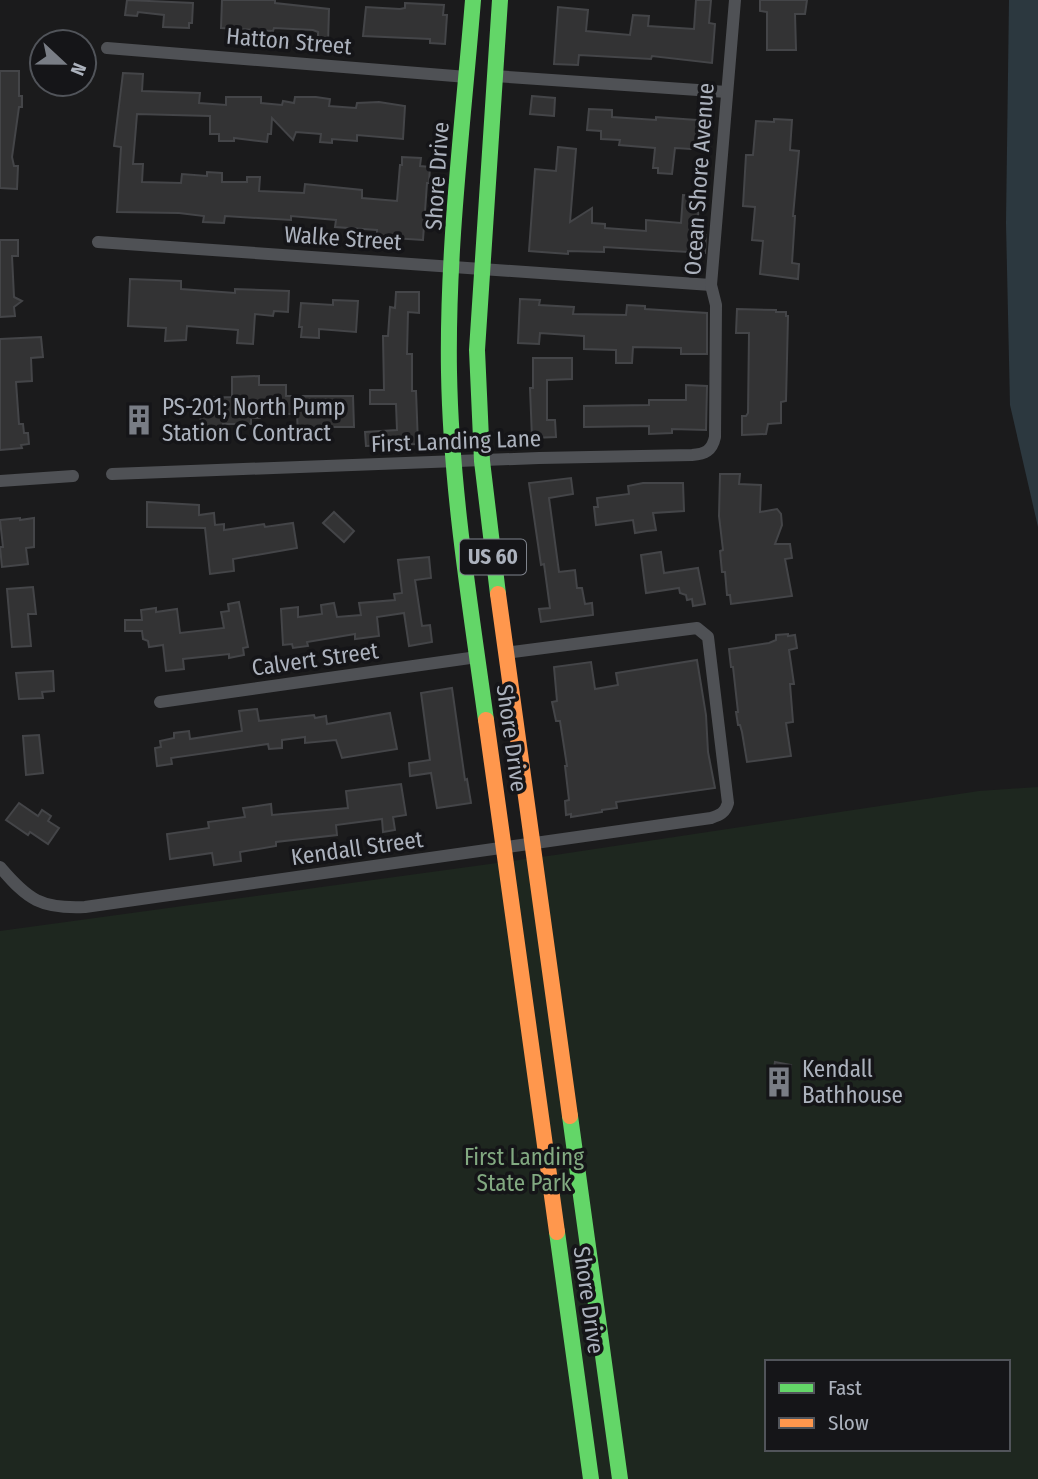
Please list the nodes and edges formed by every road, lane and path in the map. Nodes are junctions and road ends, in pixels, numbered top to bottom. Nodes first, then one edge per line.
1 (472, 0) edge
2 (500, 0) edge
3 (735, 0) edge
4 (107, 48) dead end
5 (495, 76) junction
6 (467, 77) junction
7 (727, 92) junction
8 (98, 242) dead end
9 (453, 267) junction
10 (481, 269) junction
11 (711, 285) junction
12 (713, 445) joint
13 (482, 461) junction
14 (453, 462) junction
15 (112, 474) dead end
16 (74, 476) dead end
17 (0, 481) edge
18 (505, 653) junction
19 (477, 657) junction
20 (160, 702) dead end
21 (532, 844) junction
22 (504, 849) junction
23 (0, 866) edge
24 (592, 1479) edge
25 (620, 1479) edge

1 - 6 highway, Shore Drive / US 60
2 - 5 highway, Shore Drive / US 60
3 - 7 street, Ocean Shore Avenue
4 - 6 street, Hatton Street
5 - 7 street
5 - 10 highway, Shore Drive / US 60
6 - 9 highway, Shore Drive / US 60
7 - 11 street, Ocean Shore Avenue
8 - 9 street, Walke Street
9 - 10 street, Walke Street
9 - 14 highway, Shore Drive / US 60
10 - 11 street, Walke Street
10 - 13 highway, Shore Drive / US 60
11 - 12 street, Ocean Shore Avenue
12 - 13 street, First Landing Lane
13 - 14 street, First Landing Lane
13 - 18 highway, Shore Drive / US 60
14 - 15 street, First Landing Lane
14 - 19 highway, Shore Drive / US 60
16 - 17 street
18 - 21 highway, Shore Drive / US 60
18 - 21 street, Kendall Street
19 - 20 street, Calvert Street
19 - 22 highway, Shore Drive / US 60
21 - 22 street, Kendall Street
21 - 25 highway, Shore Drive / US 60
22 - 23 street, Kendall Street
22 - 24 highway, Shore Drive / US 60

